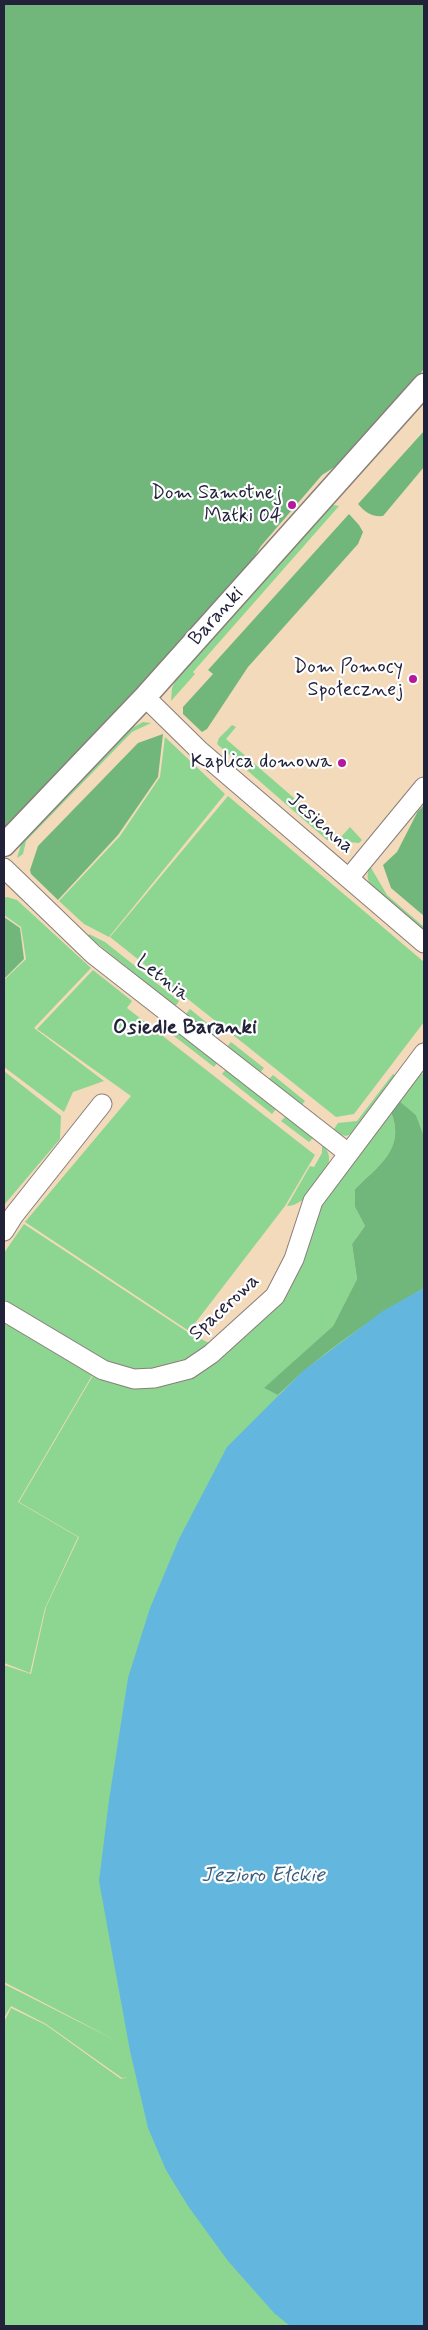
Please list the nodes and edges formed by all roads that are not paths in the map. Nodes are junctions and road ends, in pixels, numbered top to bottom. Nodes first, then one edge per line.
1 (424, 385) edge
2 (145, 697) junction
3 (424, 787) edge
4 (4, 845) edge
5 (4, 868) edge
6 (349, 878) junction
7 (424, 943) edge
8 (424, 1053) edge
9 (102, 1104) dead end
10 (348, 1153) junction
11 (4, 1231) edge
12 (4, 1311) edge

1 - 2 street, Baranki
2 - 4 street, Baranki
2 - 6 street, Jesienna
3 - 6 street
5 - 10 street, Letnia
6 - 7 street, Jesienna
8 - 10 street, Spacerowa
9 - 11 street
10 - 12 street, Spacerowa

